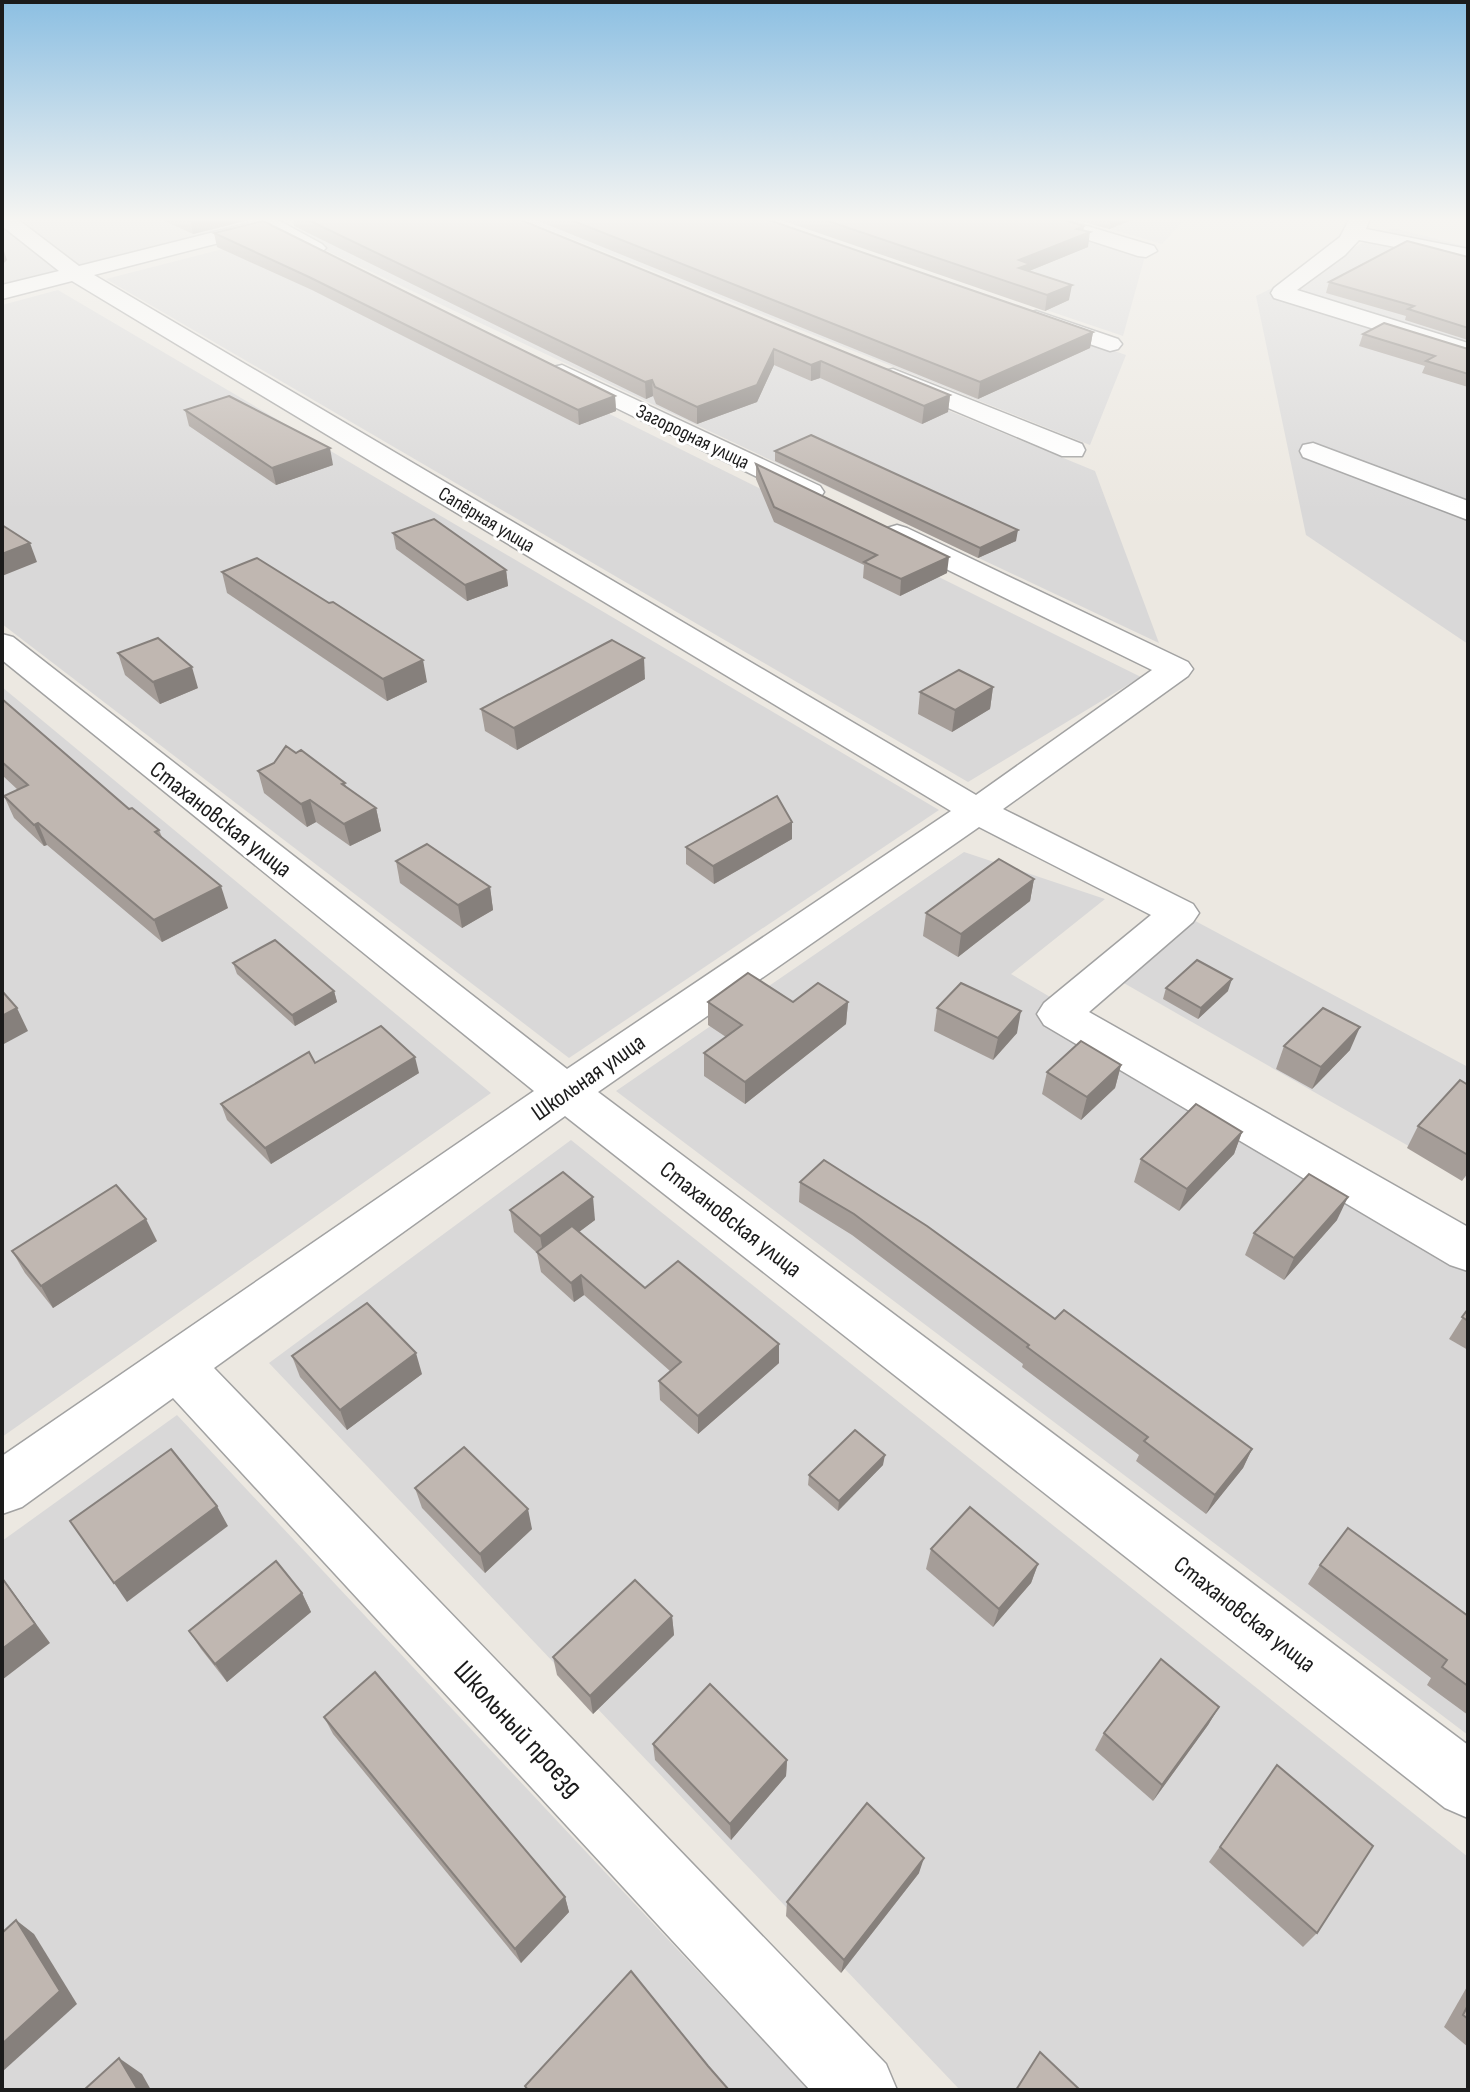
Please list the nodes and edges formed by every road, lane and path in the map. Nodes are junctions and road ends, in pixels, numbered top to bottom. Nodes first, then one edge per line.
1 (146, 316) edge
2 (1030, 316) edge
3 (1355, 316) edge
4 (1110, 344) dead end
5 (1468, 351) edge
6 (536, 359) edge
7 (869, 367) edge
8 (1072, 450) dead end
9 (1313, 451) dead end
10 (834, 504) edge
11 (1468, 511) edge
12 (877, 525) edge
13 (2, 644) edge
14 (977, 811) junction
15 (566, 1092) junction
16 (1468, 1251) edge
17 (178, 1367) junction
18 (2, 1488) edge
19 (1468, 1785) edge
20 (860, 2090) edge

1 - 14 street, Сапёрная улица
2 - 4 street
3 - 5 street
6 - 10 street, Загородная улица
7 - 8 street
9 - 11 street
12 - 14 street, Школьная улица
13 - 15 street, Стахановская улица
14 - 15 street, Школьная улица
14 - 16 street
15 - 17 street, Школьная улица
15 - 19 street, Стахановская улица
17 - 18 street, Школьная улица
17 - 20 street, Школьный проезд

